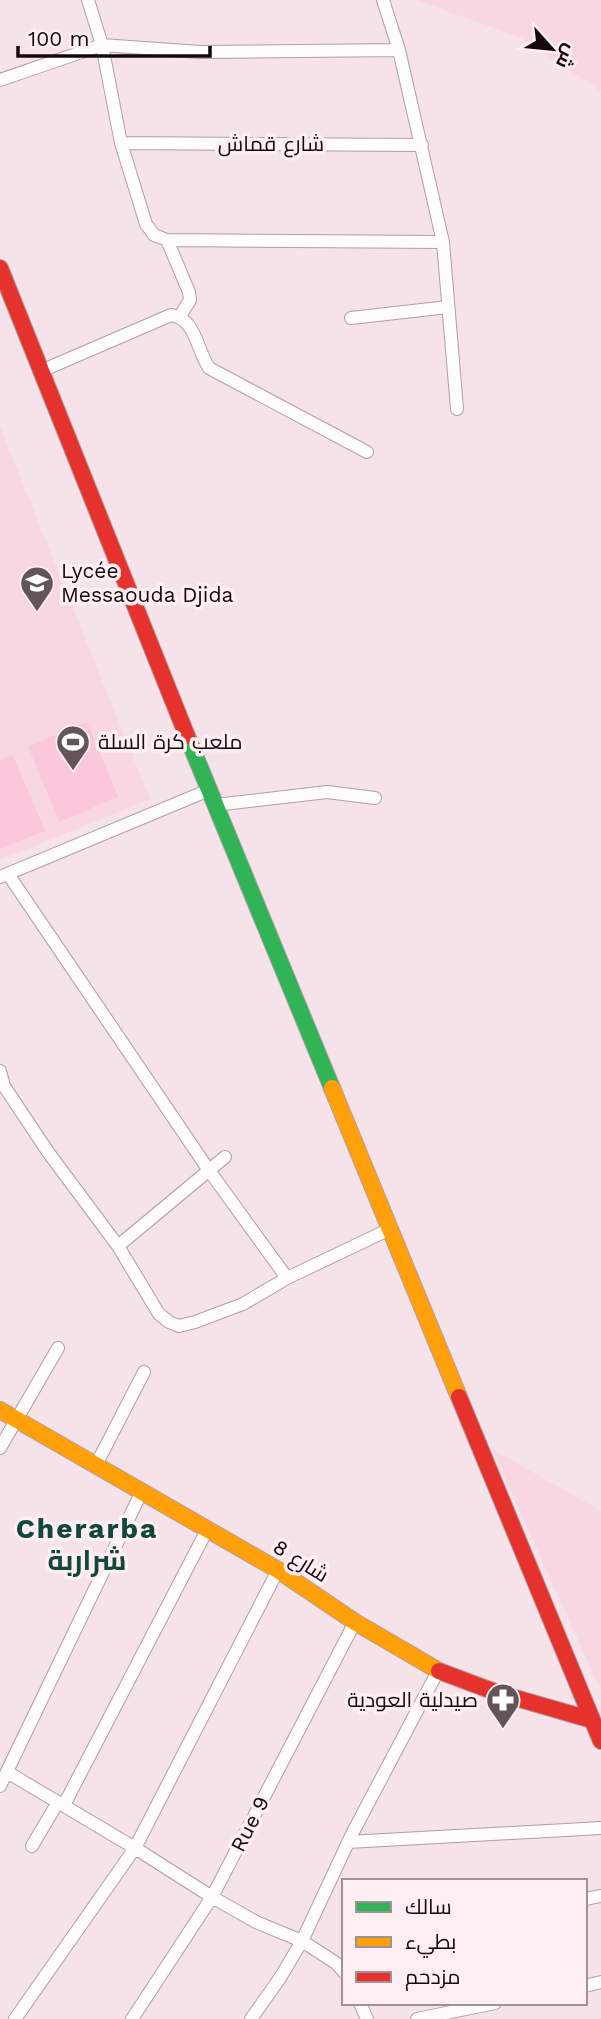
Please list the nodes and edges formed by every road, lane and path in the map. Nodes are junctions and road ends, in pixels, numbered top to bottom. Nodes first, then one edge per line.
1 (88, 0) edge
2 (383, 0) edge
3 (102, 45) junction
4 (399, 50) junction
5 (0, 80) edge
6 (121, 143) junction
7 (422, 145) junction
8 (167, 240) junction
9 (443, 242) junction
10 (0, 268) edge
11 (449, 307) junction
12 (180, 316) junction
13 (351, 318) dead end
14 (41, 371) junction
15 (457, 409) dead end
16 (368, 452) dead end
17 (212, 797) junction
18 (375, 798) dead end
19 (4, 875) edge
20 (0, 1071) edge
21 (225, 1157) dead end
22 (208, 1170) junction
23 (390, 1229) junction
24 (117, 1246) junction
25 (287, 1278) junction
26 (58, 1348) dead end
27 (144, 1372) dead end
28 (0, 1410) edge
29 (17, 1419) junction
30 (0, 1448) edge
31 (96, 1465) junction
32 (142, 1492) junction
33 (207, 1530) junction
34 (278, 1570) junction
35 (355, 1622) junction
36 (438, 1671) junction
37 (592, 1720) junction
38 (601, 1741) edge
39 (7, 1772) junction
40 (0, 1786) edge
41 (61, 1803) junction
42 (601, 1828) edge
43 (348, 1842) junction
44 (32, 1846) dead end
45 (135, 1847) junction
46 (212, 1898) junction
47 (302, 1941) junction
48 (342, 1970) edge
49 (485, 2005) edge
50 (15, 2019) edge
51 (132, 2019) edge
52 (251, 2019) edge
53 (417, 2019) edge

1 - 3 street
2 - 4 street
3 - 4 street
3 - 5 street
3 - 6 street
4 - 7 street
6 - 7 street, شارع قماش
6 - 8 street
7 - 9 street
8 - 9 street
8 - 12 street
9 - 11 street
10 - 14 main road
11 - 13 street
11 - 15 street
12 - 14 street
12 - 16 street
14 - 17 main road
17 - 18 street
17 - 19 street
17 - 23 main road
19 - 22 street
20 - 24 street
21 - 22 street
22 - 24 street
22 - 25 street
23 - 25 street
23 - 37 main road
24 - 25 street
26 - 29 street
27 - 31 street
28 - 29 main road, شارع 8
29 - 30 street
29 - 31 main road, شارع 8
31 - 32 main road, شارع 8
32 - 33 main road, شارع 8
32 - 39 street
33 - 34 main road, شارع 8
33 - 41 street
34 - 35 main road, شارع 8
34 - 45 street
35 - 36 main road, شارع 8
35 - 46 street, Rue 9
36 - 37 main road, شارع 8
36 - 43 street
37 - 38 main road
39 - 40 street
39 - 41 street
41 - 44 street
41 - 45 street
42 - 43 street
43 - 47 street
45 - 46 street
45 - 50 street
46 - 47 street
46 - 51 street, Rue 9
47 - 48 street
47 - 52 street
49 - 53 street

